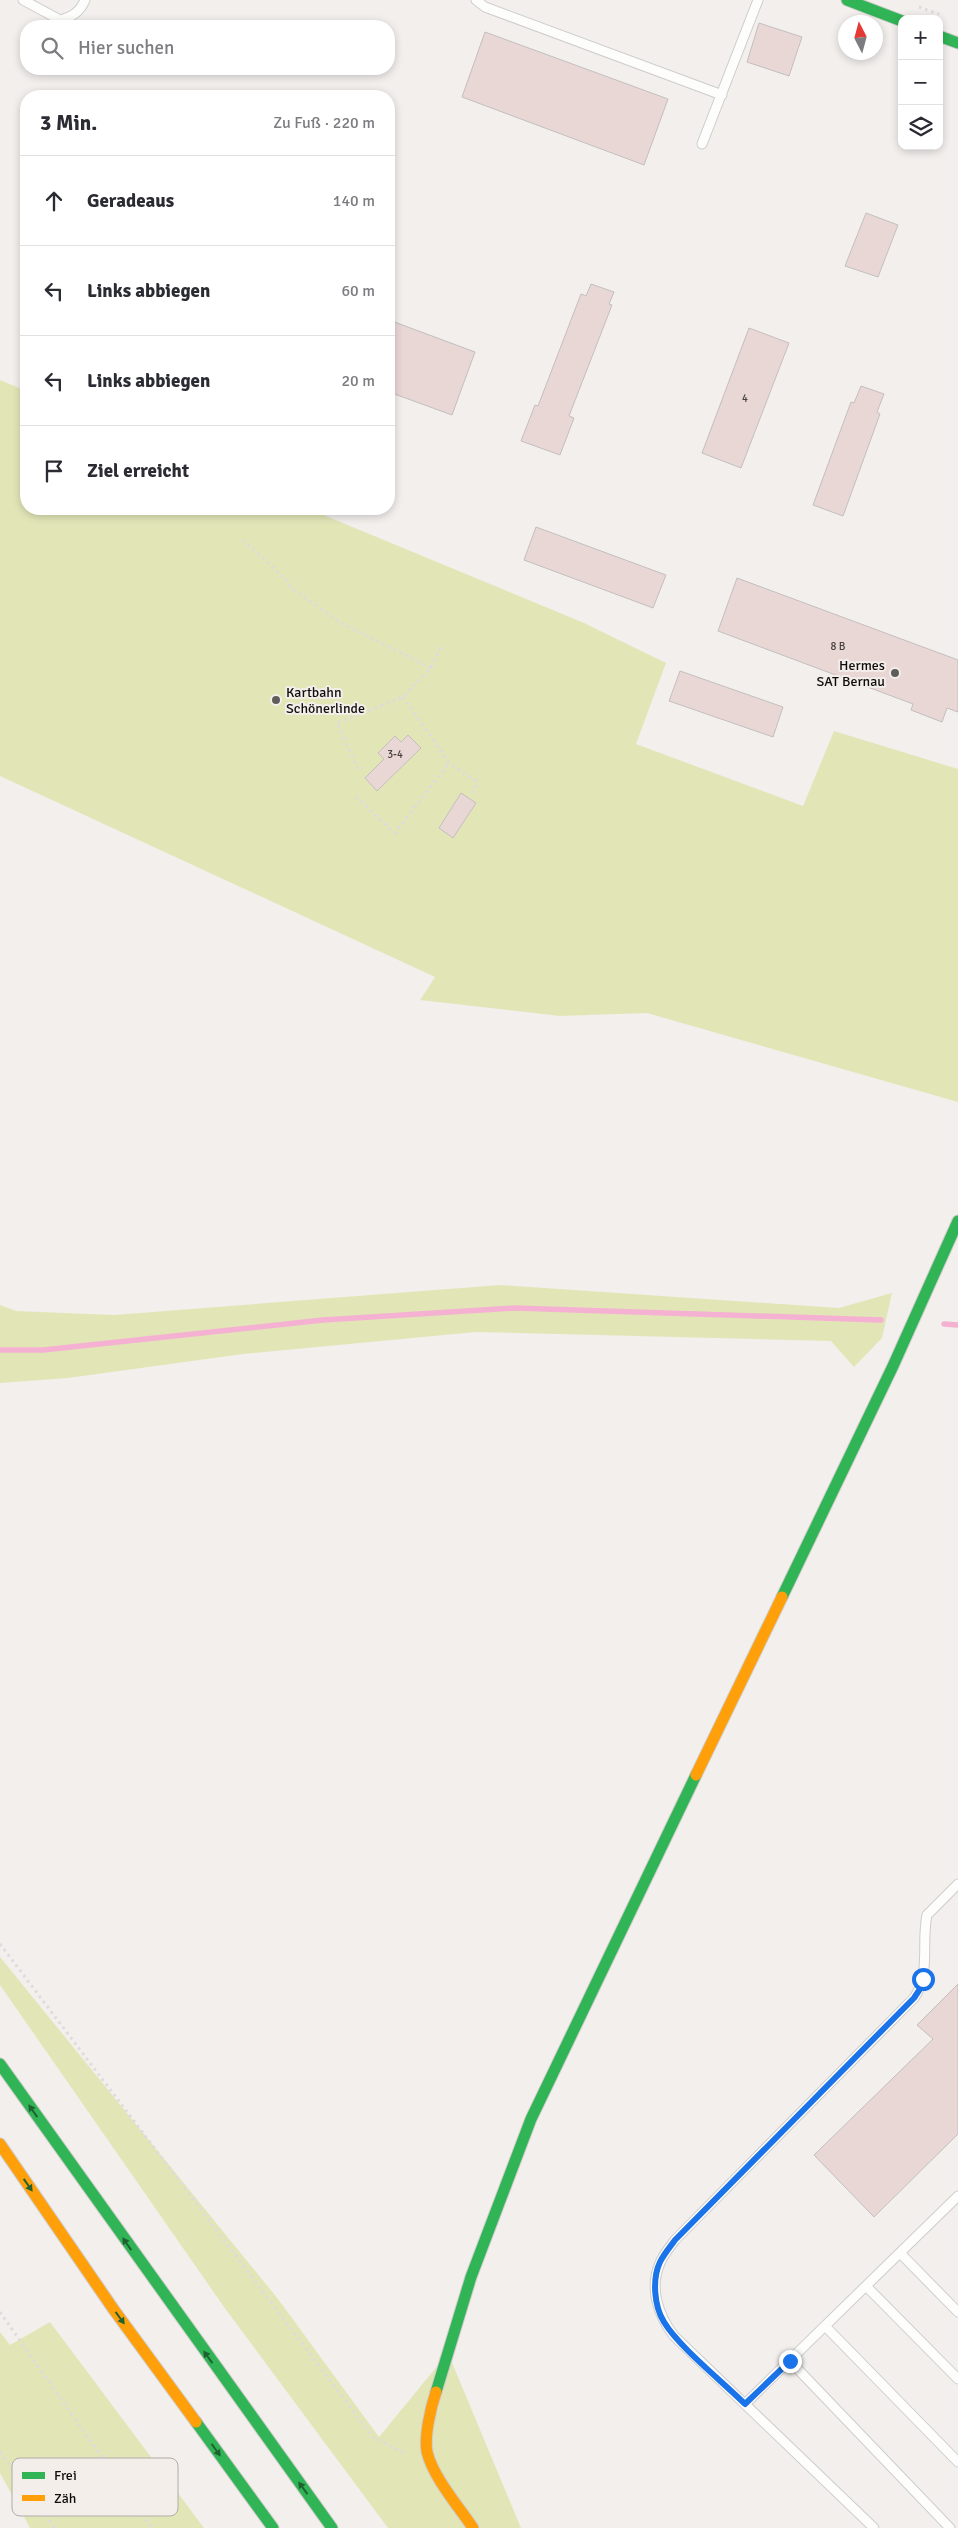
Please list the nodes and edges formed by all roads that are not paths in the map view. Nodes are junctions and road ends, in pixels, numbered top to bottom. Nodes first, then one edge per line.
1 (23, 0) edge
2 (85, 0) edge
3 (476, 0) edge
4 (758, 0) edge
5 (847, 0) edge
6 (898, 19) edge
7 (943, 37) edge
8 (958, 43) edge
9 (722, 95) junction
10 (702, 144) dead end
11 (958, 1221) edge
12 (958, 1884) edge
13 (0, 2064) edge
14 (0, 2144) edge
15 (956, 2200) edge
16 (900, 2253) junction
17 (866, 2286) junction
18 (958, 2312) edge
19 (825, 2326) junction
20 (790, 2361) junction
21 (958, 2379) edge
22 (745, 2404) junction
23 (958, 2462) edge
24 (273, 2528) edge
25 (332, 2528) edge
26 (473, 2528) edge
27 (874, 2528) edge
28 (950, 2528) edge

1 - 2 lane
3 - 9 lane
4 - 9 lane
5 - 6 main road
7 - 8 main road
9 - 10 lane
11 - 26 main road
12 - 22 lane
25 -> 13 main road
14 -> 24 main road
15 - 16 lane
16 - 17 lane
16 - 18 lane
17 - 19 lane
17 - 21 lane
19 - 20 lane
19 - 23 lane
20 - 22 lane
20 - 28 lane
22 - 27 lane

